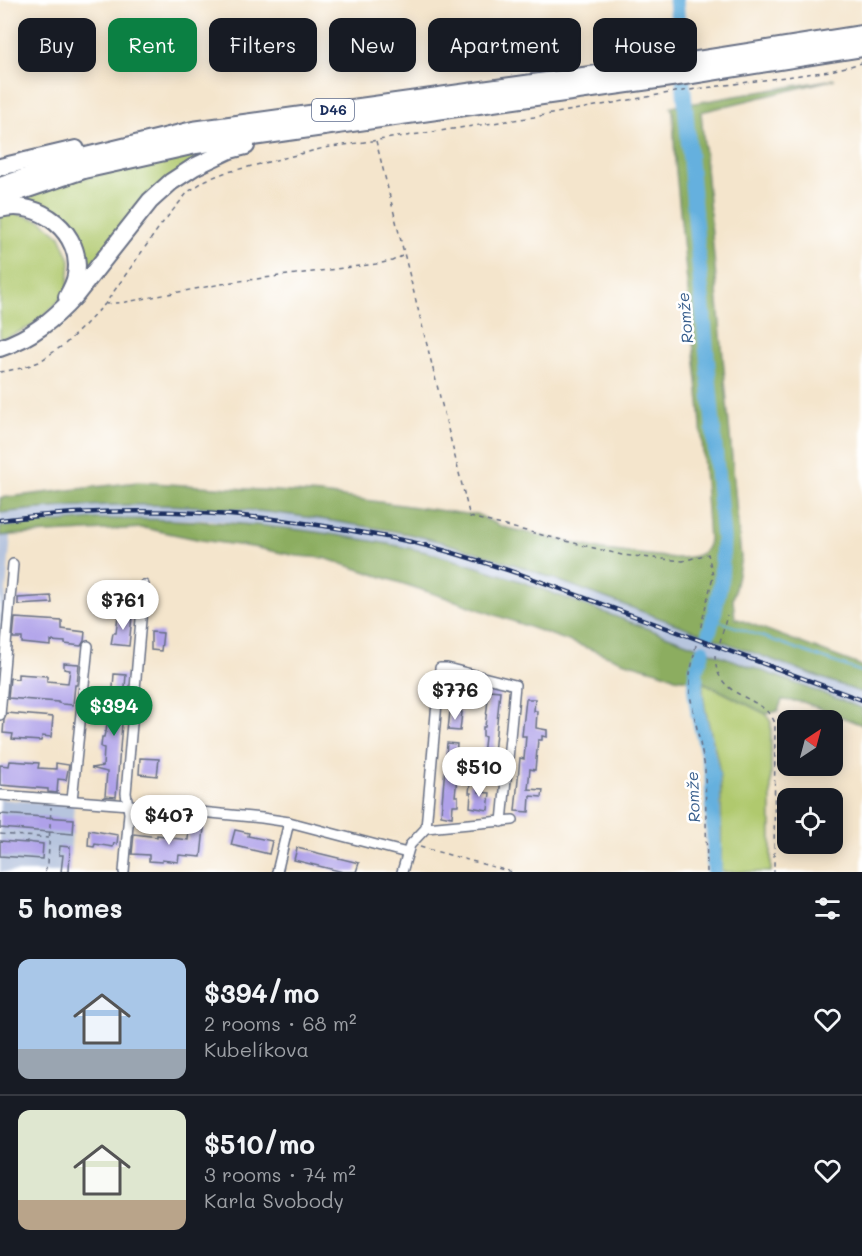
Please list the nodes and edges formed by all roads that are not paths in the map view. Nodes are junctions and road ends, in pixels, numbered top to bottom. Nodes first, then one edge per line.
1 (862, 34) edge
2 (862, 48) edge
3 (692, 75) junction
4 (674, 78) junction
5 (317, 128) junction
6 (193, 130) junction
7 (0, 167) edge
8 (0, 186) edge
9 (0, 201) edge
10 (0, 209) edge
11 (46, 325) junction
12 (0, 348) edge
13 (14, 564) dead end
14 (144, 585) dead end
15 (126, 600) dead end
16 (143, 601) junction
17 (88, 646) dead end
18 (0, 715) edge
19 (0, 795) edge
20 (72, 800) junction
21 (129, 805) junction
22 (513, 820) dead end
23 (289, 822) junction
24 (502, 822) junction
25 (426, 828) junction
26 (408, 849) junction
27 (124, 872) edge
28 (277, 872) edge
29 (402, 872) edge

1 - 3 highway, D46
2 - 3 highway, D46
3 - 4 highway, D46
4 - 5 highway, D46
4 - 6 highway, D46
5 - 9 highway, D46
5 - 11 highway
6 - 7 highway
6 - 8 highway, D46
10 - 11 highway
11 - 12 highway
13 - 18 street
14 - 16 street
15 - 16 street
16 - 21 street
17 - 20 street
19 - 20 street
20 - 21 street
21 - 23 street
21 - 27 street
22 - 24 street
23 - 26 street
23 - 28 street
24 - 25 street
24 - 25 street
25 - 26 street
26 - 29 street

